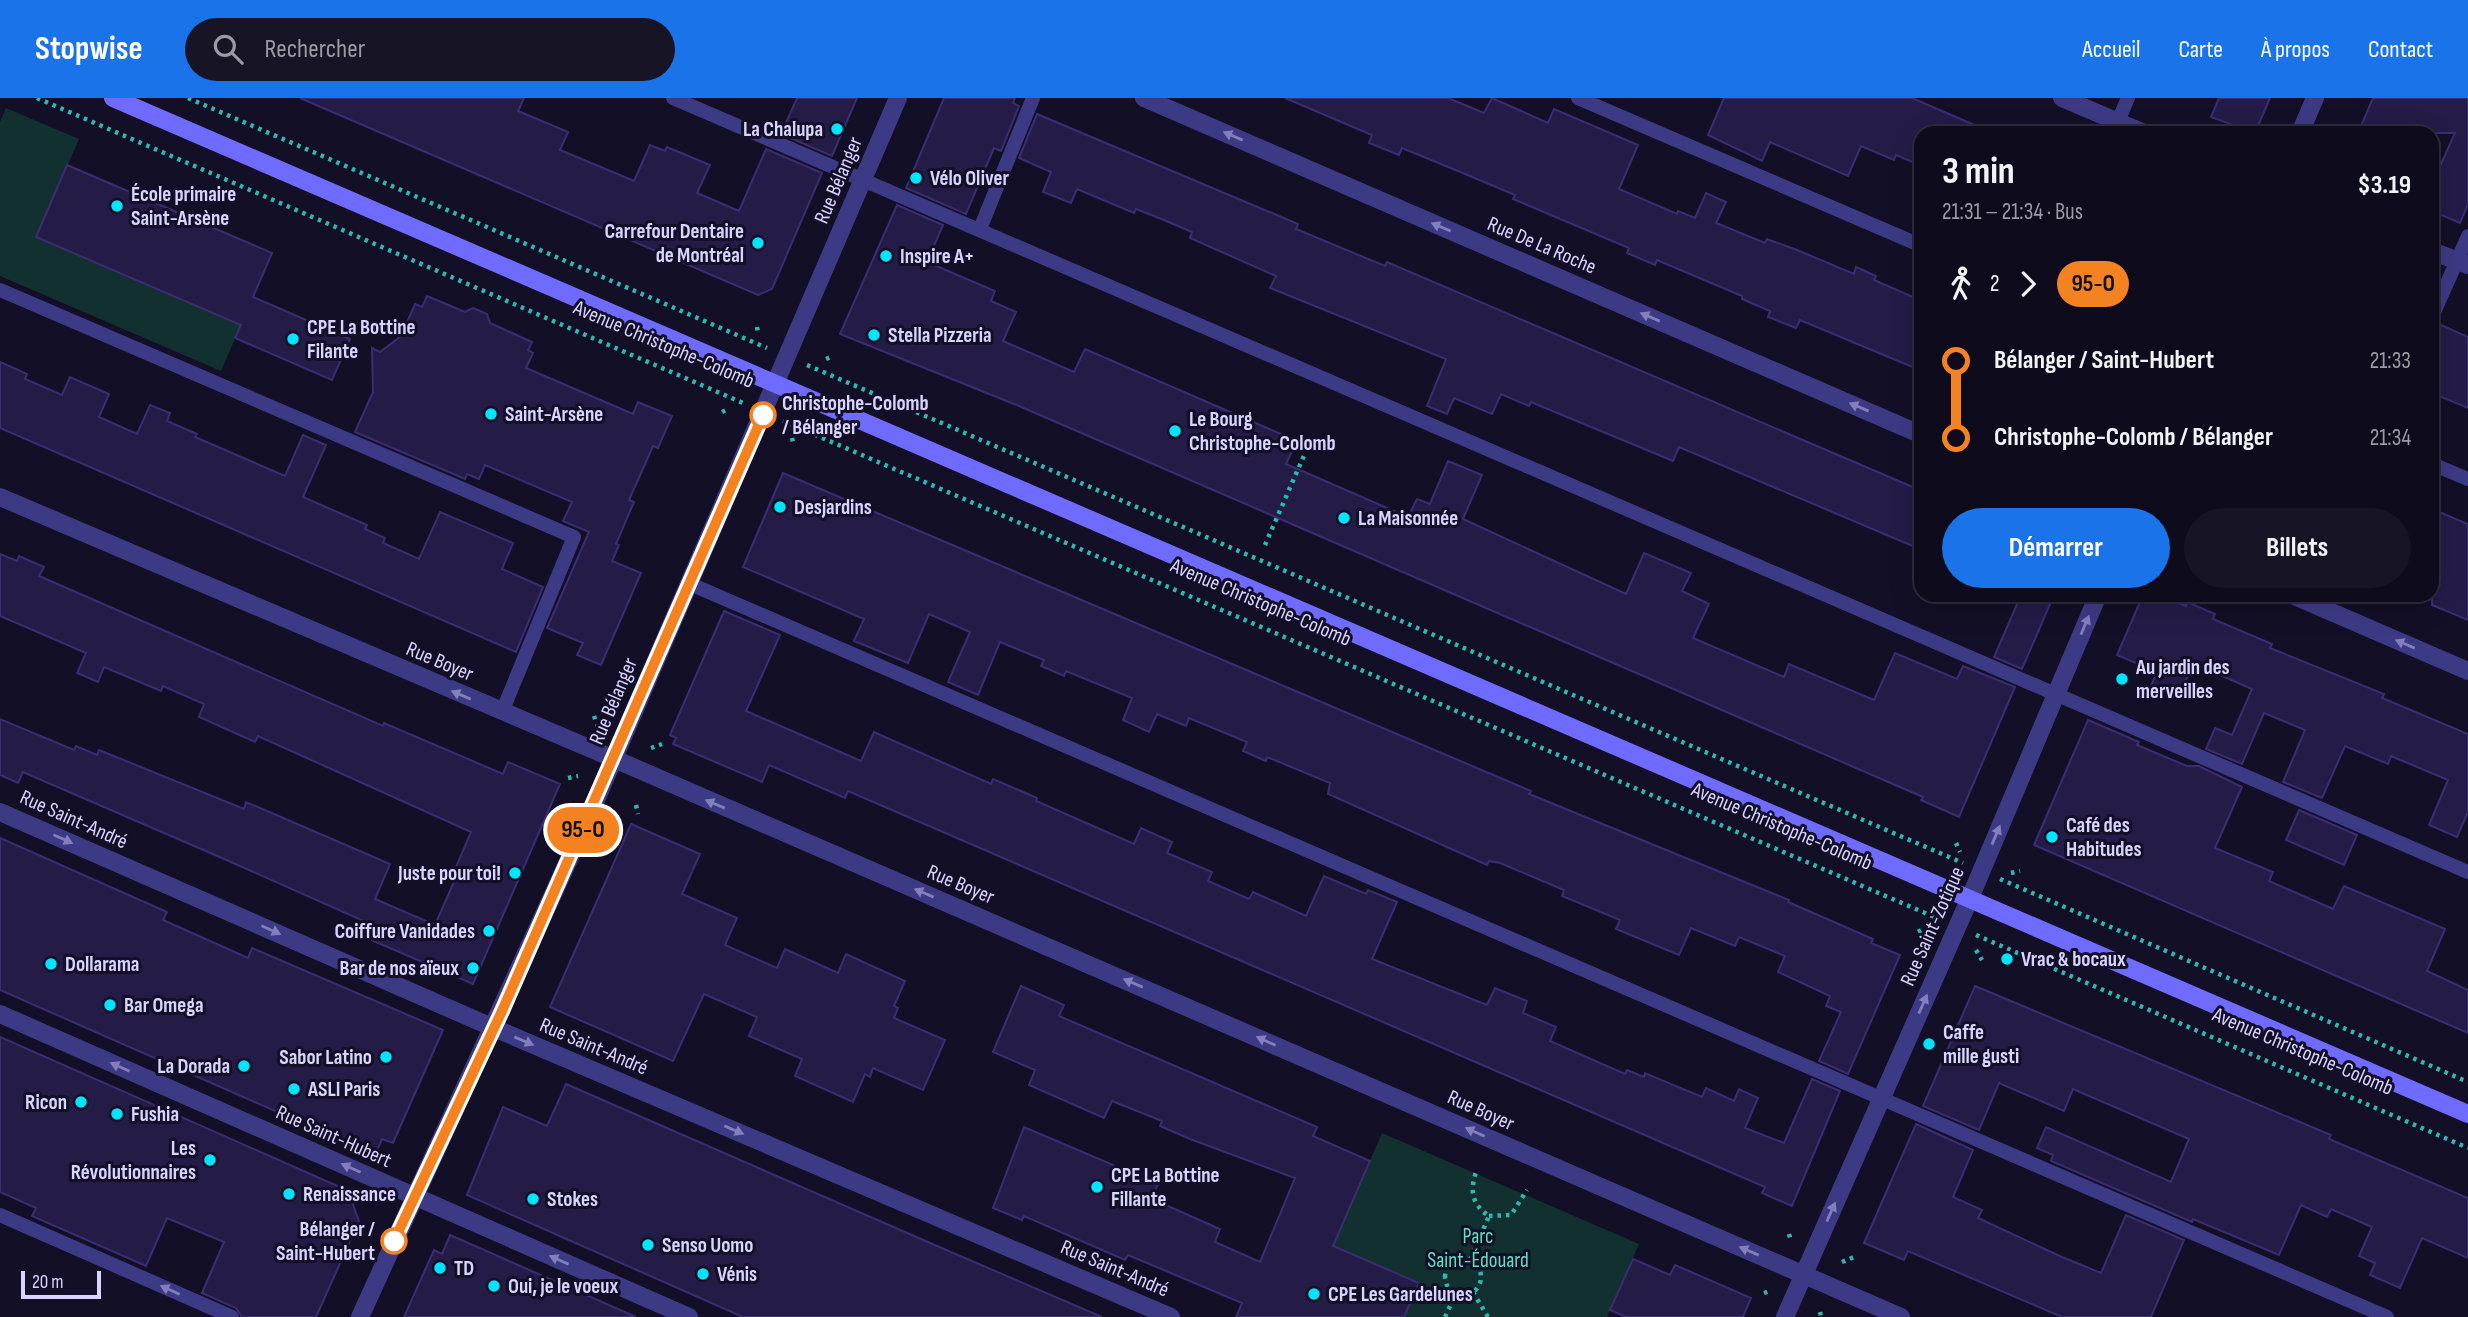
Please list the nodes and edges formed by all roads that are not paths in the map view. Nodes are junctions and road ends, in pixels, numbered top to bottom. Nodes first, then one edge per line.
1 (113, 98) edge
2 (673, 98) edge
3 (898, 98) edge
4 (1032, 98) edge
5 (1144, 98) edge
6 (1578, 98) edge
7 (2062, 98) edge
8 (2128, 98) edge
9 (2315, 98) edge
10 (2114, 126) edge
11 (2116, 126) edge
12 (2303, 126) edge
13 (863, 181) junction
14 (980, 229) junction
15 (2468, 236) edge
16 (1914, 243) edge
17 (2439, 254) edge
18 (2463, 263) edge
19 (0, 290) edge
20 (2439, 305) edge
21 (776, 384) junction
22 (1914, 432) edge
23 (2439, 467) edge
24 (2468, 479) edge
25 (0, 497) edge
26 (688, 583) junction
27 (2095, 602) edge
28 (2308, 602) edge
29 (2468, 671) edge
30 (2056, 695) junction
31 (502, 712) junction
32 (613, 759) junction
33 (0, 811) edge
34 (2468, 872) edge
35 (1970, 898) junction
36 (0, 1014) edge
37 (494, 1028) junction
38 (1881, 1098) junction
39 (2468, 1114) edge
40 (414, 1196) junction
41 (0, 1215) edge
42 (1804, 1274) junction
43 (232, 1317) edge
44 (360, 1317) edge
45 (689, 1317) edge
46 (1171, 1317) edge
47 (1785, 1317) edge
48 (1901, 1317) edge
49 (2387, 1317) edge

1 - 21 main road, Avenue Christophe-Colomb
2 - 13 lane
3 - 13 street, Rue Bélanger
4 - 14 lane
22 -> 5 street, Rue De La Roche
6 - 16 lane
7 - 10 street
8 - 11 lane
9 - 12 street
13 - 14 lane
13 - 21 street, Rue Bélanger
14 - 30 lane
15 - 18 lane
17 - 18 street
18 - 20 lane
19 - 31 lane
21 - 26 street, Rue Bélanger
21 - 35 main road, Avenue Christophe-Colomb
23 - 24 lane
31 -> 25 street, Rue Boyer
26 - 32 street, Rue Bélanger
26 - 38 lane
30 -> 27 street, Rue Saint-Zotique
29 -> 28 street
30 - 34 lane
35 -> 30 street, Rue Saint-Zotique
31 - 32 street, Rue Boyer
32 - 37 street, Rue Bélanger
42 -> 32 street, Rue Boyer
33 -> 37 street, Rue Saint-André
38 -> 35 street, Rue Saint-Zotique
35 - 39 main road, Avenue Christophe-Colomb
40 -> 36 street, Rue Saint-Hubert
37 - 40 street, Rue Bélanger
37 -> 46 street, Rue Saint-André
42 -> 38 street, Rue Saint-Zotique
38 - 49 lane
40 - 44 street, Rue Bélanger
45 -> 40 street, Rue Saint-Hubert
43 -> 41 lane
42 - 47 street, Rue Saint-Zotique
42 - 48 street, Rue Boyer

